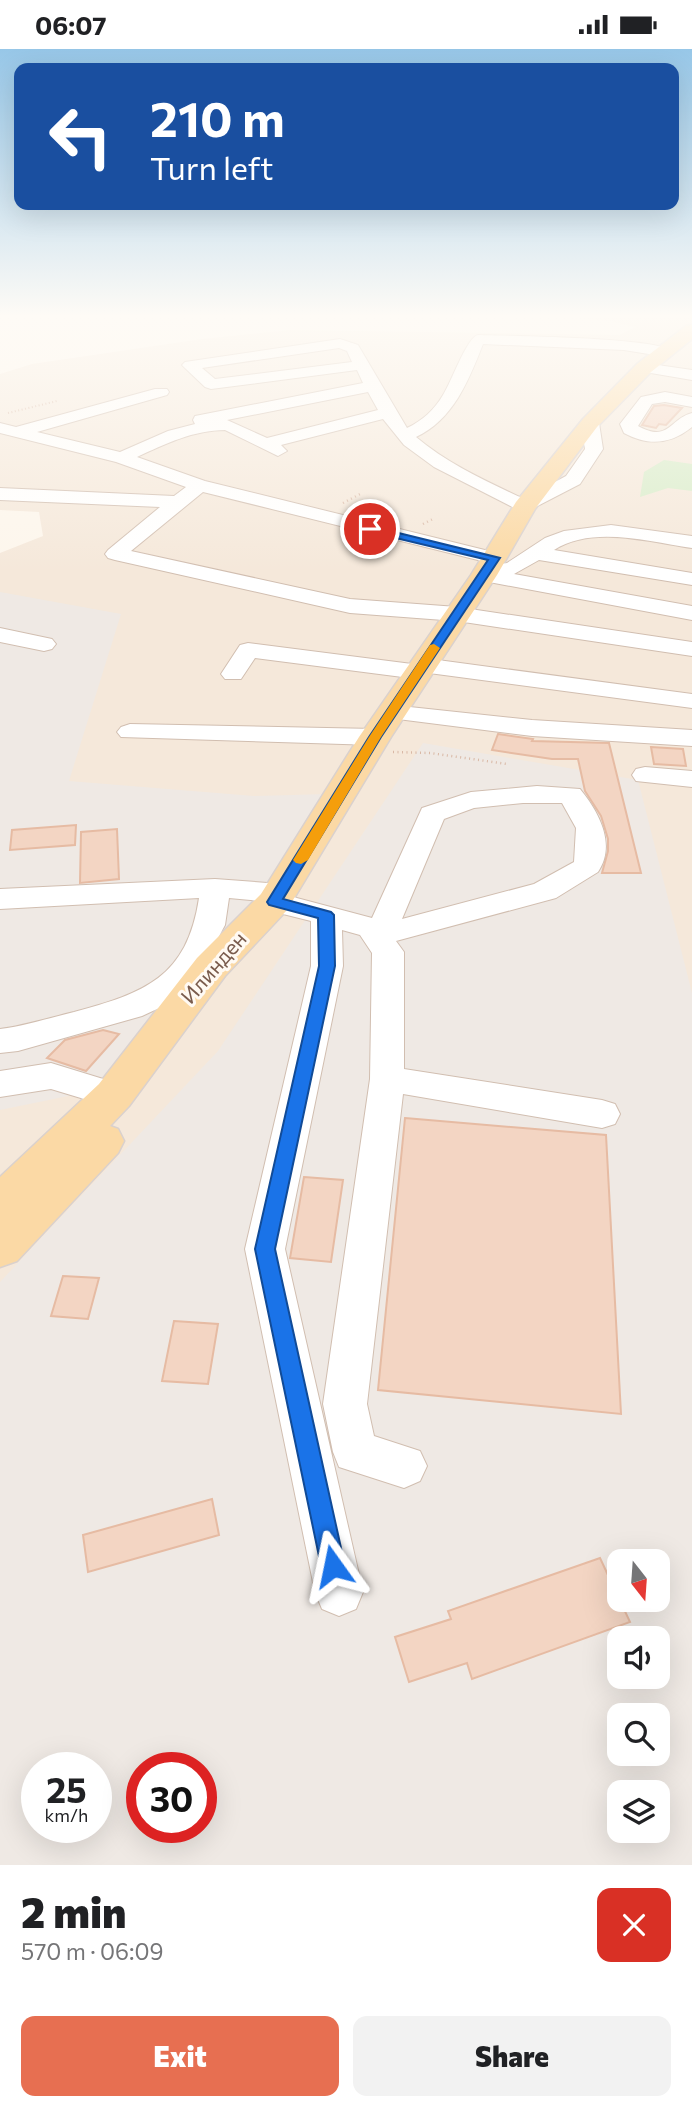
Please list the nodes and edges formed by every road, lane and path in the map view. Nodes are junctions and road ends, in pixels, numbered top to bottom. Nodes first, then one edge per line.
1 (50, 403) edge
2 (119, 403) edge
3 (289, 403) edge
4 (384, 403) edge
5 (446, 403) edge
6 (610, 403) edge
7 (645, 403) edge
8 (390, 412) junction
9 (0, 415) edge
10 (692, 418) edge
11 (207, 426) junction
12 (8, 431) edge
13 (406, 435) junction
14 (122, 458) junction
15 (199, 485) junction
16 (0, 494) edge
17 (177, 502) junction
18 (524, 507) junction
19 (692, 542) edge
20 (535, 553) junction
21 (488, 569) junction
22 (692, 579) edge
23 (692, 613) edge
24 (457, 614) junction
25 (0, 635) edge
26 (44, 644) dead end
27 (692, 649) edge
28 (421, 668) junction
29 (233, 674) dead end
30 (692, 701) edge
31 (391, 712) junction
32 (130, 732) dead end
33 (692, 738) edge
34 (371, 744) junction
35 (508, 764) dead end
36 (645, 775) dead end
37 (692, 779) edge
38 (215, 888) junction
39 (0, 899) edge
40 (271, 904) junction
41 (326, 915) junction
42 (376, 936) junction
43 (0, 1041) edge
44 (387, 1079) junction
45 (0, 1084) edge
46 (114, 1095) junction
47 (602, 1114) dead end
48 (0, 1206) edge
49 (0, 1247) edge
50 (404, 1466) dead end
51 (339, 1592) dead end

1 - 9 path
2 - 12 street
3 - 11 street
4 - 8 street
5 - 13 street
6 - 18 main road
7 - 10 street
8 - 11 street
8 - 13 street
11 - 14 street
12 - 14 street
13 - 18 street
14 - 15 street
15 - 17 street
15 - 21 street
16 - 17 street
17 - 24 street
18 - 21 main road
19 - 20 street
20 - 21 street
20 - 22 street
21 - 23 street
21 - 24 main road
24 - 27 street
24 - 28 main road
25 - 26 street
28 - 29 street
28 - 30 street
28 - 31 main road
31 - 33 street
31 - 34 main road
32 - 34 street
34 - 35 path
34 - 40 main road
36 - 37 street
38 - 39 street
38 - 40 street
38 - 43 street
40 - 41 street
40 - 46 main road, Илинден
40 - 49 main road, Илинден
41 - 42 street
41 - 51 street
42 - 42 street
42 - 44 street
44 - 47 street
44 - 50 street
45 - 46 street
46 - 48 main road, Илинден

